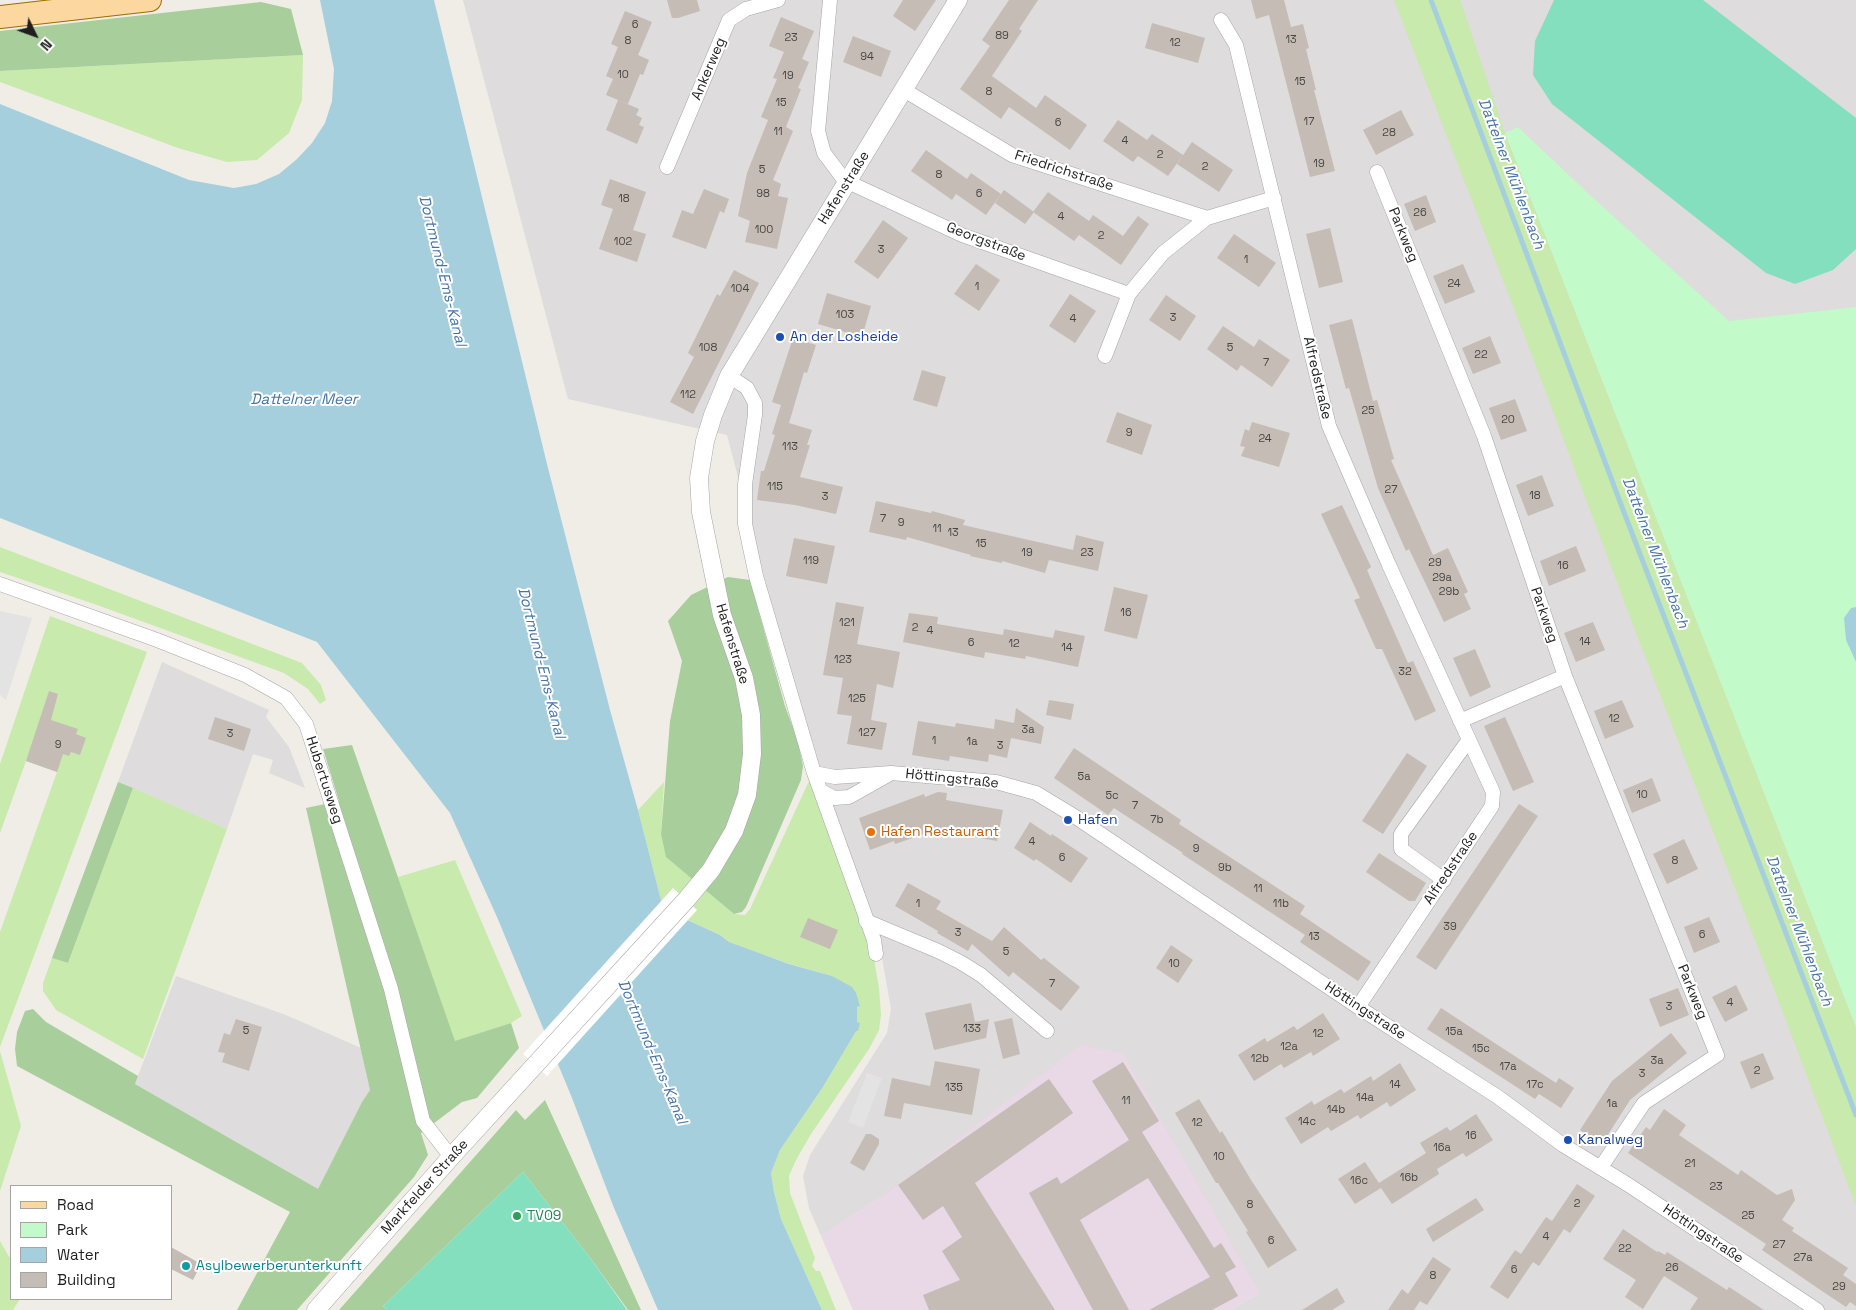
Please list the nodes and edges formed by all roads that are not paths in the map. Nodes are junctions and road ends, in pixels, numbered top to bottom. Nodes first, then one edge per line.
1 (150, 0) edge
2 (778, 0) edge
3 (830, 0) edge
4 (958, 0) edge
5 (0, 17) edge
6 (1220, 20) dead end
7 (904, 90) junction
8 (668, 167) dead end
9 (1377, 172) dead end
10 (848, 182) junction
11 (1274, 198) junction
12 (1207, 218) junction
13 (1129, 294) junction
14 (1105, 356) dead end
15 (729, 376) junction
16 (0, 584) edge
17 (1565, 676) junction
18 (1460, 721) junction
19 (1468, 741) junction
20 (814, 773) junction
21 (891, 773) junction
22 (821, 791) junction
23 (1444, 880) junction
24 (866, 921) junction
25 (876, 954) dead end
26 (1358, 1007) junction
27 (1047, 1031) dead end
28 (535, 1065) joint
29 (451, 1157) junction
30 (1601, 1168) junction
31 (316, 1310) edge
32 (1817, 1310) edge

1 - 5 main road
2 - 8 street, Ankerweg
3 - 10 street
4 - 7 street, Hafenstraße
6 - 11 street, Alfredstraße
7 - 10 street, Hafenstraße
7 - 12 street, Friedrichstraße
9 - 17 street, Parkweg
10 - 13 street, Georgstraße
10 - 15 street, Hafenstraße
11 - 12 street
11 - 18 street, Alfredstraße
12 - 13 street
13 - 14 street
15 - 20 street
15 - 28 street, Hafenstraße
16 - 29 street, Hubertusweg
17 - 18 street
17 - 30 street, Parkweg
18 - 19 street, Alfredstraße
19 - 23 street, Alfredstraße
19 - 23 street
20 - 21 street, Höttingstraße
20 - 22 street
21 - 22 street, Höttingstraße
21 - 26 street, Höttingstraße
22 - 24 street
23 - 26 street, Alfredstraße
24 - 25 street
24 - 27 street
26 - 30 street, Höttingstraße
28 - 29 street, Markfelder Straße
29 - 31 street, Markfelder Straße
30 - 32 street, Höttingstraße

